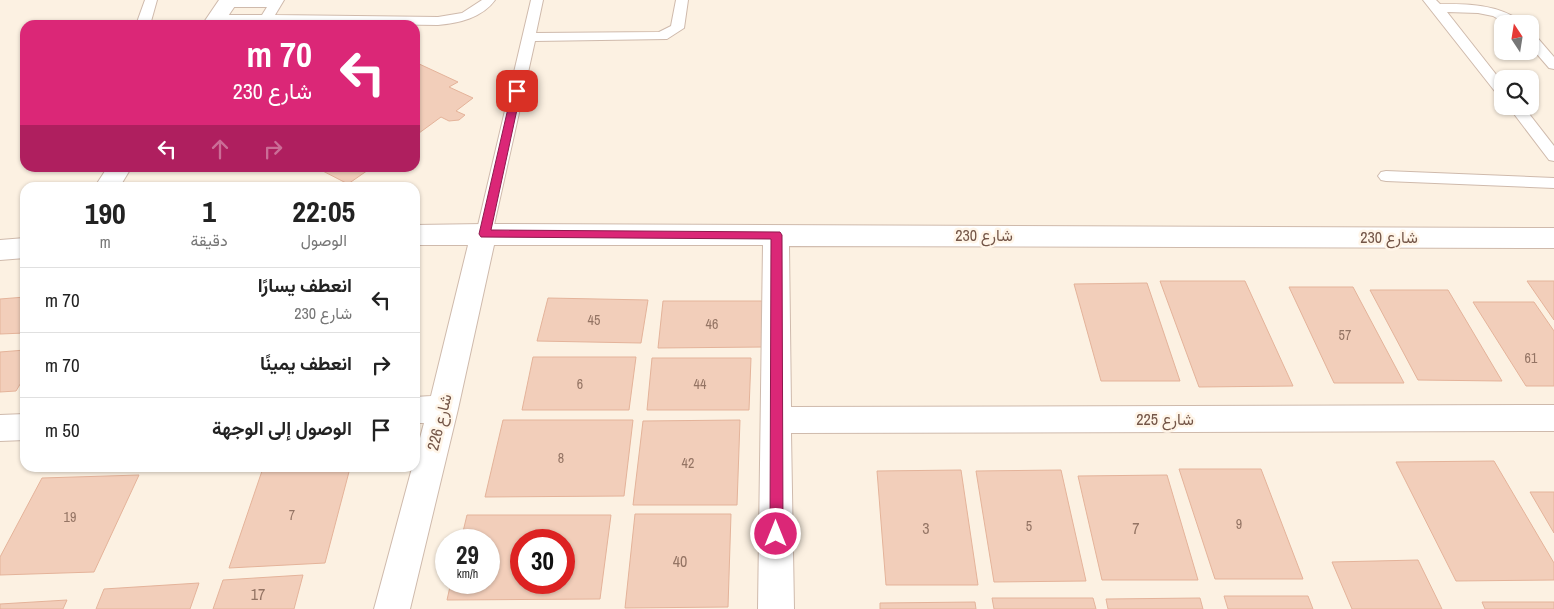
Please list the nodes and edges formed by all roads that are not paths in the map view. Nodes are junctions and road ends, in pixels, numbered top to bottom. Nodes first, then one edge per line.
1 (151, 0) edge
2 (490, 0) edge
3 (538, 0) edge
4 (682, 0) edge
5 (277, 1) edge
6 (1433, 4) edge
7 (221, 12) edge
8 (1502, 15) edge
9 (266, 19) junction
10 (144, 20) edge
11 (323, 20) edge
12 (420, 22) edge
13 (529, 37) junction
14 (1539, 48) edge
15 (1554, 64) edge
16 (1494, 81) edge
17 (1522, 115) edge
18 (1554, 156) edge
19 (1386, 176) dead end
20 (1554, 183) edge
21 (484, 234) junction
22 (420, 235) edge
23 (776, 235) junction
24 (1554, 238) edge
25 (20, 248) edge
26 (0, 250) edge
27 (429, 410) edge
28 (1554, 418) edge
29 (777, 420) junction
30 (20, 426) edge
31 (0, 428) edge
32 (420, 458) edge
33 (417, 472) edge
34 (392, 609) edge
35 (776, 609) edge

1 - 10 lane
2 - 12 lane
3 - 13 lane
4 - 13 lane
5 - 7 lane
5 - 9 lane
6 - 8 lane
6 - 16 lane
7 - 9 lane
9 - 11 lane
13 - 21 lane
14 - 15 lane
17 - 18 lane
19 - 20 lane
21 - 22 street, شارع 230
21 - 23 street, شارع 230
21 - 27 street, شارع 226
23 - 24 street, شارع 230
23 - 29 street
25 - 26 street
27 - 32 street, شارع 226
28 - 29 street, شارع 225
29 - 35 street
30 - 31 street
33 - 34 street, شارع 226

